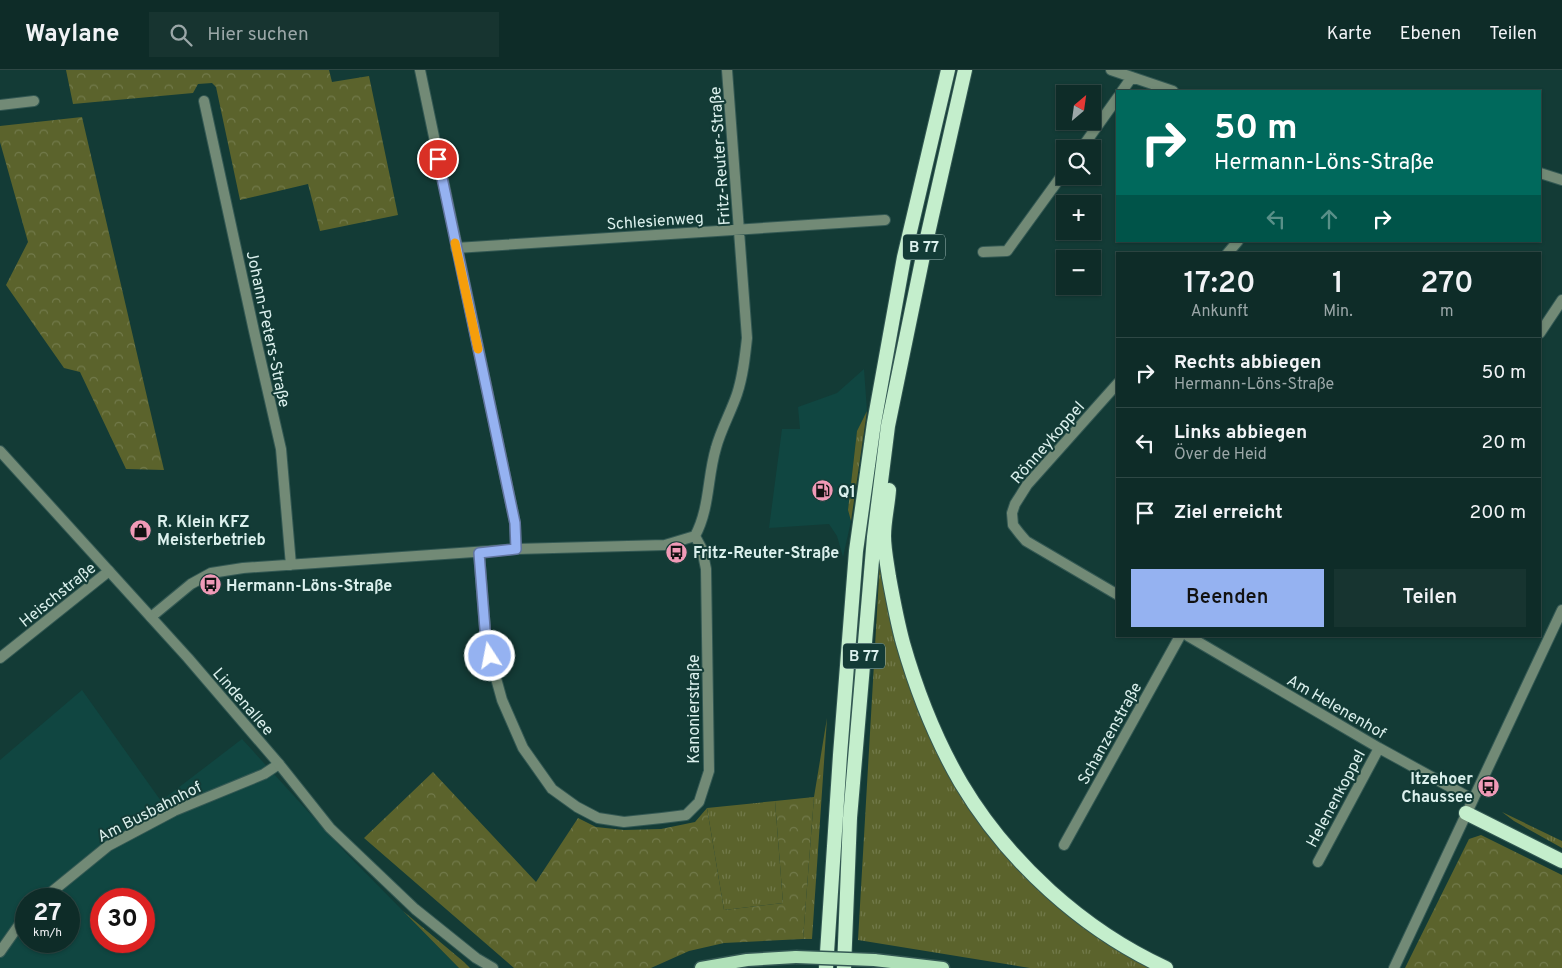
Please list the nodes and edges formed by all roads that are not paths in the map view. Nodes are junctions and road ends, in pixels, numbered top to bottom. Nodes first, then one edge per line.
1 (420, 70) edge
2 (727, 70) edge
3 (948, 70) edge
4 (965, 70) edge
5 (1111, 70) edge
6 (1132, 77) junction
7 (1123, 90) edge
8 (1170, 90) edge
9 (1116, 100) edge
10 (34, 101) dead end
11 (204, 101) dead end
12 (0, 105) edge
13 (1087, 140) edge
14 (1541, 173) edge
15 (1562, 180) edge
16 (1056, 183) edge
17 (885, 220) dead end
18 (739, 229) junction
19 (1237, 242) edge
20 (456, 248) junction
21 (984, 252) dead end
22 (1229, 252) edge
23 (1562, 300) edge
24 (1541, 332) edge
25 (1116, 385) edge
26 (888, 426) junction
27 (0, 451) edge
28 (695, 536) junction
29 (516, 549) junction
30 (479, 553) junction
31 (292, 565) junction
32 (109, 571) junction
33 (1116, 594) edge
34 (1562, 610) edge
35 (151, 617) junction
36 (1179, 637) edge
37 (1190, 637) edge
38 (0, 658) edge
39 (1379, 748) junction
40 (279, 764) junction
41 (1472, 799) junction
42 (1466, 813) junction
43 (1064, 844) dead end
44 (1562, 861) edge
45 (1318, 862) dead end
46 (56, 888) edge
47 (15, 931) edge
48 (0, 952) edge
49 (476, 958) junction
50 (483, 968) edge
51 (493, 968) edge
52 (701, 968) edge
53 (826, 968) edge
54 (844, 968) edge
55 (943, 968) edge
56 (1166, 968) edge
57 (1394, 968) edge

1 - 20 street
2 - 18 street, Fritz-Reuter-Straße
3 - 53 highway, B 77
4 - 26 highway, B 77
5 - 6 street
6 - 7 street
6 - 8 street
9 - 13 street
10 - 12 street
11 - 31 street, Johann-Peters-Straße
14 - 15 street
16 - 21 street
17 - 18 street, Schlesienweg
18 - 20 street, Schlesienweg
18 - 28 street, Fritz-Reuter-Straße
19 - 22 street
20 - 29 street
23 - 24 street
25 - 33 street, Rönneykoppel
26 - 54 highway, B 77
26 - 56 highway
27 - 32 street, Lindenallee
28 - 29 street
28 - 30 street, Kanonierstraße
29 - 30 street
30 - 31 street
31 - 35 street
32 - 35 street, Lindenallee
32 - 38 street, Heischstraße
34 - 41 street
35 - 40 street, Lindenallee
36 - 43 street, Schanzenstraße
37 - 39 street, Am Helenenhof
39 - 41 street, Am Helenenhof
39 - 45 street, Helenenkoppel
40 - 46 street, Am Busbahnhof
40 - 49 street, Lindenallee
41 - 42 street
42 - 44 highway
42 - 57 street
47 - 48 street
49 - 50 street, Lindenallee
49 - 51 street, Lindenallee
52 - 55 main road, bridge

